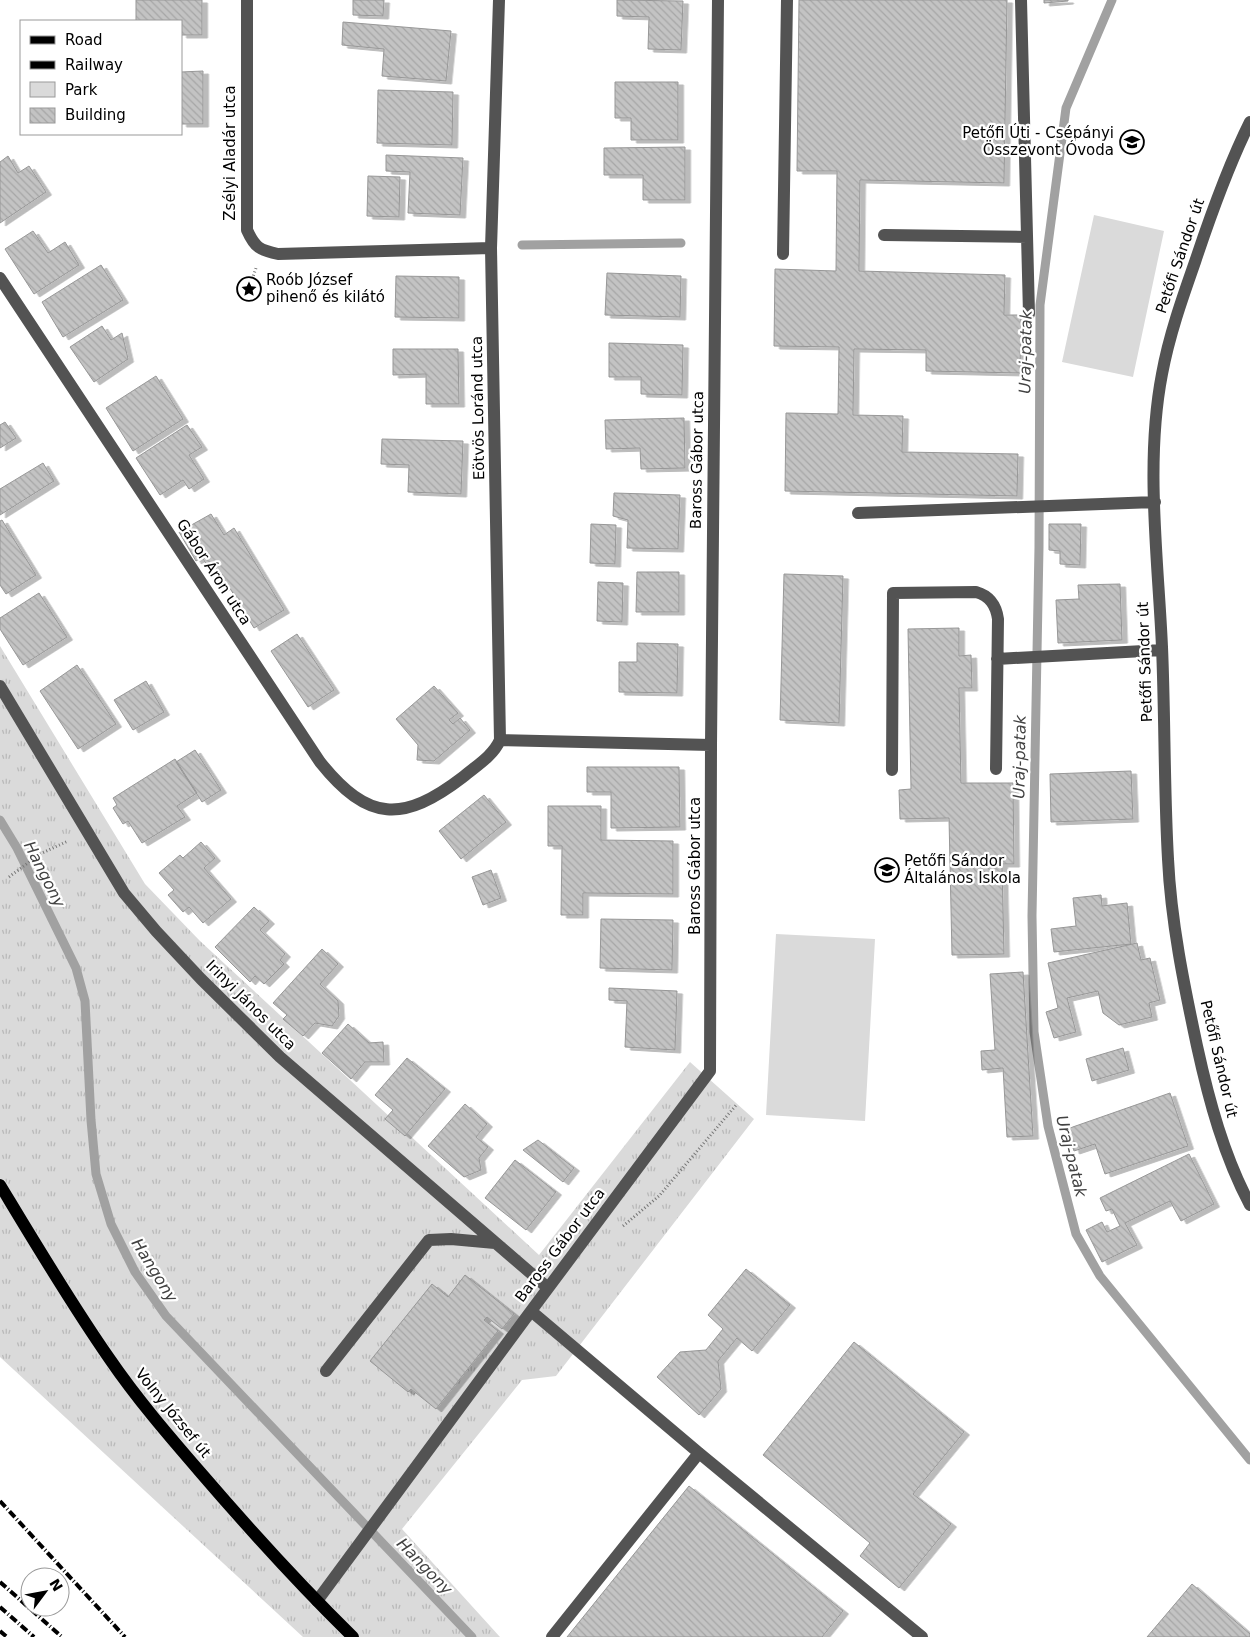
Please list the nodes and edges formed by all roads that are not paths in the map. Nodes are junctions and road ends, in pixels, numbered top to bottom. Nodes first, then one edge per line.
1 (247, 0) edge
2 (499, 0) edge
3 (718, 0) edge
4 (787, 0) edge
5 (1021, 0) edge
6 (1250, 122) edge
7 (884, 235) dead end
8 (1027, 237) junction
9 (491, 248) junction
10 (783, 254) dead end
11 (0, 278) edge
12 (1029, 314) dead end
13 (1154, 502) junction
14 (858, 513) dead end
15 (1162, 650) junction
16 (997, 659) junction
17 (0, 686) edge
18 (500, 740) junction
19 (711, 745) junction
20 (996, 769) dead end
21 (892, 770) dead end
22 (0, 1184) edge
23 (1250, 1205) edge
24 (495, 1244) junction
25 (548, 1288) junction
26 (531, 1311) junction
27 (326, 1371) dead end
28 (699, 1453) junction
29 (317, 1601) junction
30 (353, 1637) edge
31 (552, 1637) edge
32 (922, 1637) edge

1 - 9 street, Zsélyi Aladár utca
2 - 9 street, Eötvös Loránd utca
3 - 19 street, Baross Gábor utca
4 - 10 street
5 - 8 street
6 - 13 street, Petőfi Sándor út
7 - 8 street
8 - 12 street
9 - 18 street, Eötvös Loránd utca
11 - 18 street, Gábor Áron utca
13 - 14 street
13 - 15 street, Petőfi Sándor út
15 - 16 street
15 - 23 street, Petőfi Sándor út
16 - 20 street
16 - 21 street
17 - 24 street, Irinyi János utca
18 - 19 street
19 - 25 street, Baross Gábor utca
22 - 29 main road, Volny József út
24 - 25 street, Irinyi János utca
24 - 27 street
25 - 26 street, Baross Gábor utca
26 - 28 street
26 - 29 street, Baross Gábor utca
28 - 31 street
28 - 32 street
29 - 30 main road, Volny József út

